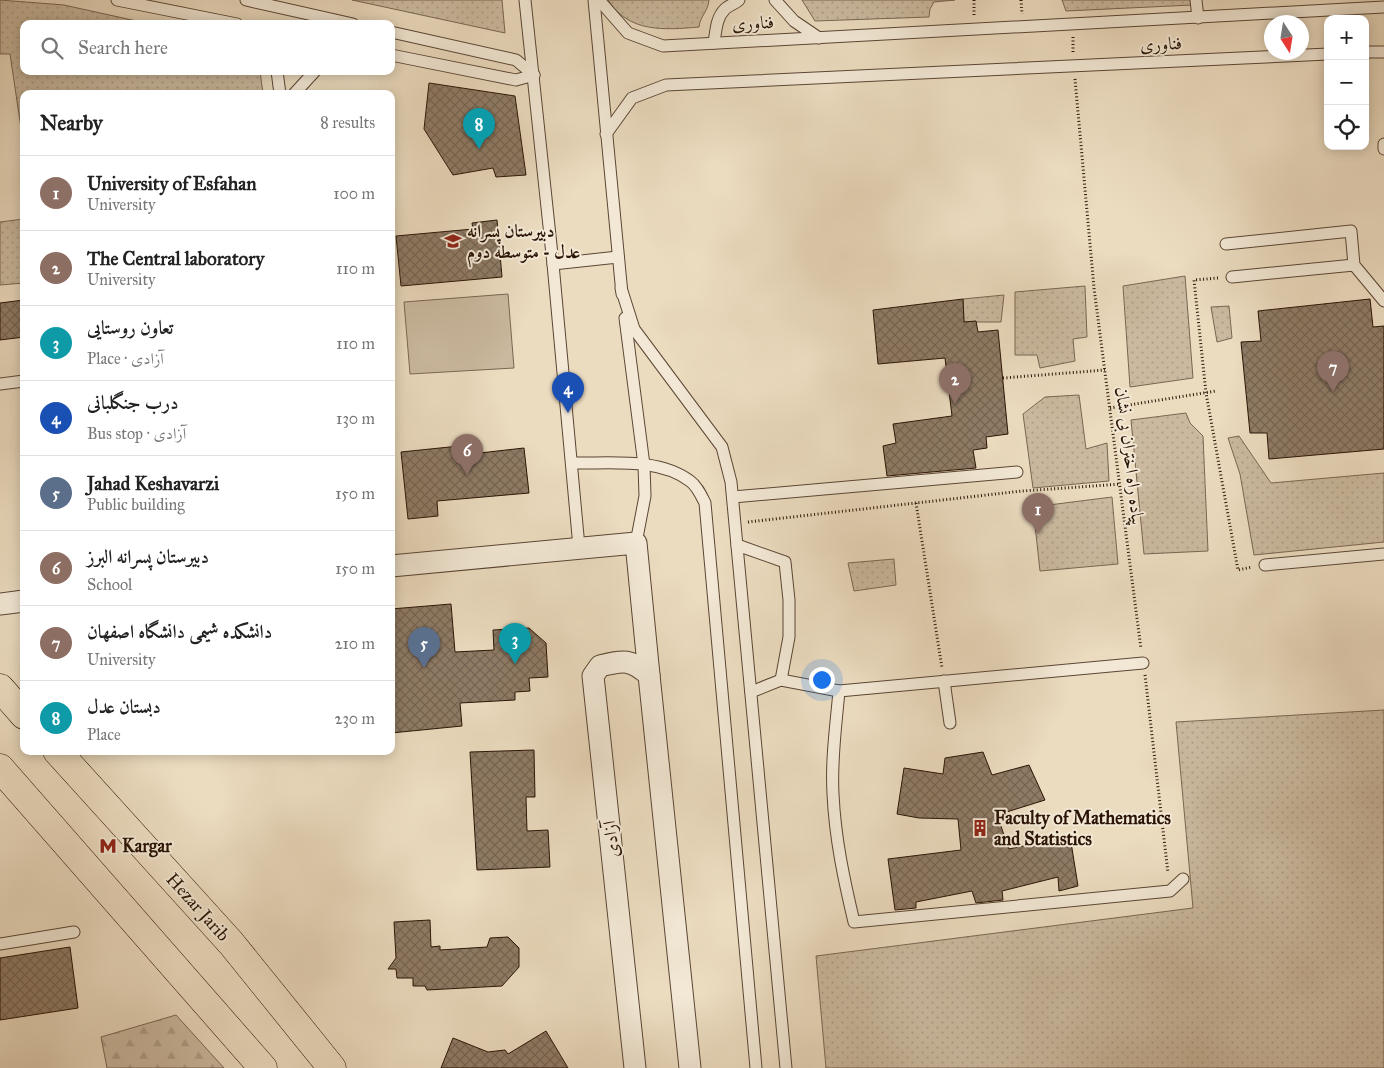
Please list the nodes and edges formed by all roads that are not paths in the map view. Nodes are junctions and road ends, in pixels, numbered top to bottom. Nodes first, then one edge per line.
1 (117, 0) edge
2 (246, 0) edge
3 (525, 0) edge
4 (594, 0) edge
5 (599, 0) edge
6 (739, 0) edge
7 (775, 0) edge
8 (1196, 0) edge
9 (1384, 7) edge
10 (1198, 18) junction
11 (217, 20) edge
12 (335, 20) edge
13 (395, 33) edge
14 (819, 38) junction
15 (714, 43) junction
16 (1369, 52) edge
17 (1384, 52) edge
18 (1324, 54) edge
19 (395, 56) edge
20 (278, 75) edge
21 (311, 75) edge
22 (534, 75) junction
23 (279, 90) edge
24 (298, 90) edge
25 (606, 134) junction
26 (1384, 144) edge
27 (1384, 149) edge
28 (1226, 244) dead end
29 (618, 256) junction
30 (553, 264) junction
31 (1354, 265) junction
32 (1232, 277) road end
33 (621, 288) junction
34 (1384, 301) edge
35 (20, 382) edge
36 (0, 384) edge
37 (572, 463) junction
38 (644, 465) junction
39 (1018, 472) dead end
40 (733, 497) junction
41 (636, 543) junction
42 (737, 546) junction
43 (579, 547) junction
44 (1384, 554) edge
45 (1265, 565) road end
46 (395, 566) edge
47 (20, 602) edge
48 (0, 604) edge
49 (1143, 663) road end
50 (650, 675) junction
51 (780, 680) junction
52 (944, 681) junction
53 (0, 688) edge
54 (839, 691) junction
55 (751, 692) junction
56 (20, 710) edge
57 (950, 723) dead end
58 (61, 755) edge
59 (0, 768) edge
60 (1183, 879) dead end
61 (74, 932) dead end
62 (0, 944) edge
63 (263, 1068) edge
64 (332, 1068) edge
65 (635, 1068) edge
66 (690, 1068) edge
67 (756, 1068) edge
68 (786, 1068) edge

1 - 11 lane
2 - 12 lane
3 - 22 lane
4 - 25 lane
5 - 15 lane, فناوری
6 - 15 lane
7 - 14 lane
8 - 10 lane
9 - 10 lane, فناوری
10 - 14 lane, فناوری
13 - 22 lane
14 - 15 lane, فناوری
16 - 17 lane
18 - 25 lane, فناوری
19 - 22 lane
20 - 23 lane
21 - 24 lane
22 - 30 lane
25 - 29 lane
26 - 27 lane
28 - 31 lane
29 - 30 lane
29 - 33 lane
30 - 37 lane
31 - 32 lane
31 - 34 lane
33 - 38 lane
33 - 40 lane
35 - 36 lane
37 - 38 lane
37 - 43 lane
38 - 41 lane
38 - 67 lane
39 - 40 lane
40 - 42 lane
41 - 43 street
41 - 50 street
42 - 51 lane
42 - 55 lane
43 - 46 street
44 - 45 lane
47 - 48 street
49 - 52 lane
50 - 65 street, آزادی
50 - 66 street
51 - 54 lane
51 - 55 lane
52 - 54 lane
52 - 57 lane
53 - 56 main road
54 - 60 lane
55 - 68 lane
58 - 64 main road, Hezar Jarib
59 - 63 main road
61 - 62 lane

